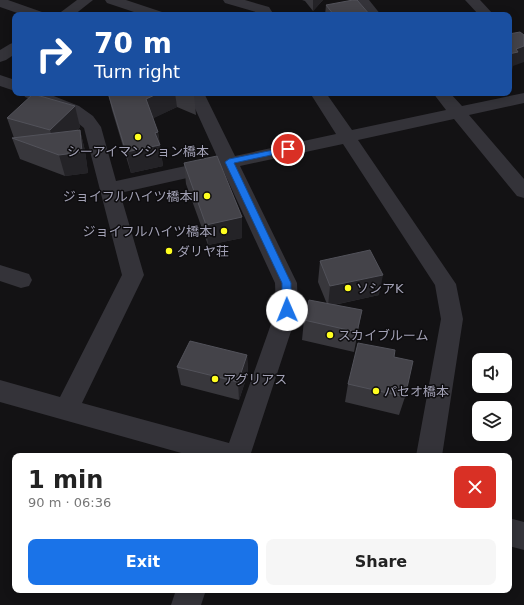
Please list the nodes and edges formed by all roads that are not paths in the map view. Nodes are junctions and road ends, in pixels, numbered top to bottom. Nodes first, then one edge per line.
1 (86, 0) edge
2 (112, 0) edge
3 (230, 0) edge
4 (361, 0) edge
5 (472, 0) edge
6 (0, 2) edge
7 (28, 12) edge
8 (68, 12) edge
9 (148, 12) edge
10 (265, 12) edge
11 (371, 12) edge
12 (485, 12) edge
13 (12, 49) edge
14 (0, 57) edge
15 (0, 80) edge
16 (12, 85) edge
17 (38, 96) edge
18 (197, 96) edge
19 (320, 96) edge
20 (444, 96) edge
21 (524, 98) edge
22 (457, 112) junction
23 (346, 136) junction
24 (229, 162) junction
25 (110, 189) junction
26 (524, 192) edge
27 (0, 272) edge
28 (22, 280) dead end
29 (0, 391) edge
30 (67, 408) junction
31 (224, 453) edge
32 (238, 453) edge
33 (430, 453) edge
34 (512, 533) edge
35 (524, 536) edge
36 (190, 593) edge
37 (186, 605) edge

1 - 8 street
2 - 9 street
3 - 10 street
4 - 11 street
5 - 12 street
6 - 7 street
13 - 14 street
15 - 16 street
17 - 25 street
18 - 24 street
19 - 23 street
20 - 22 street
21 - 22 street
22 - 23 street
22 - 26 street
23 - 24 street
23 - 33 street
24 - 25 street
24 - 32 street
25 - 30 street
27 - 28 street
29 - 30 street
30 - 31 street
34 - 35 street
36 - 37 street

